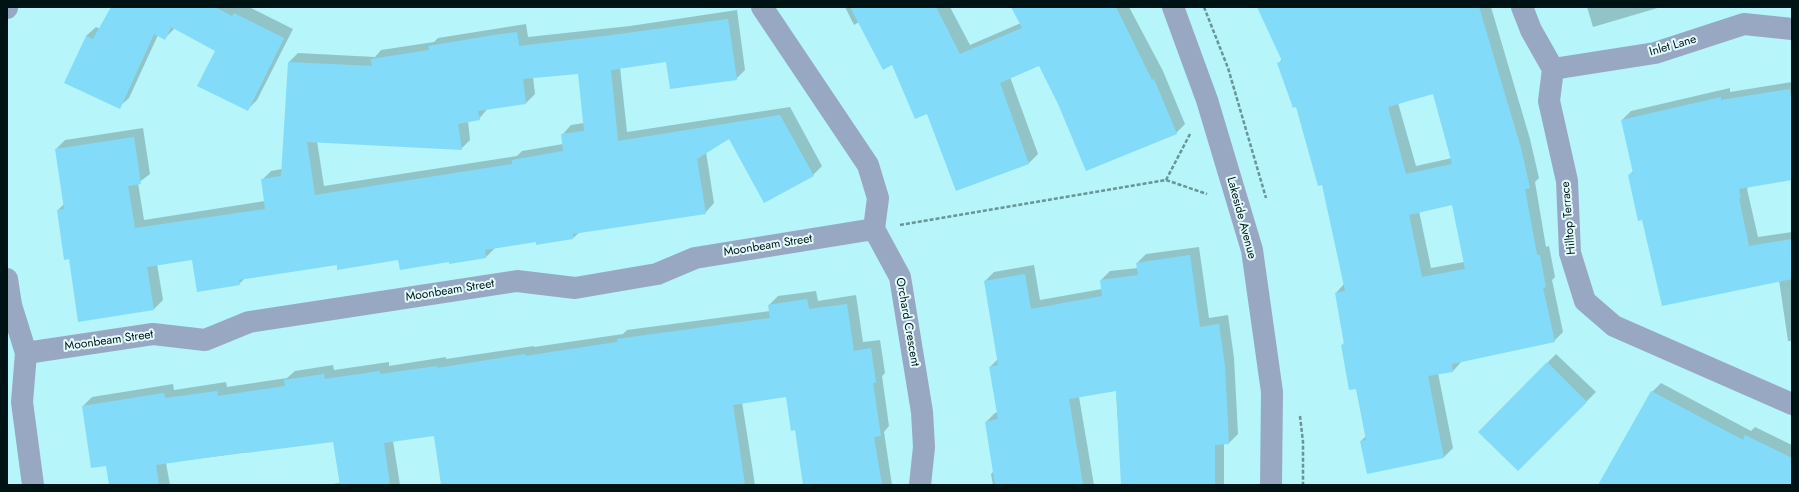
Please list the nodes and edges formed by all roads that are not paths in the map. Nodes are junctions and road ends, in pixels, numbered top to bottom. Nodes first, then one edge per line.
1 (762, 7) edge
2 (1173, 7) edge
3 (1522, 7) edge
4 (1792, 29) edge
5 (1553, 69) junction
6 (874, 229) junction
7 (7, 279) edge
8 (26, 353) junction
9 (1792, 404) edge
10 (33, 485) edge
11 (920, 485) edge
12 (1271, 485) edge

1 - 6 street
2 - 12 street, Lakeside Avenue
3 - 5 street
4 - 5 street, Inlet Lane
5 - 9 street, Hilltop Terrace
6 - 8 street, Moonbeam Street
6 - 11 street, Orchard Crescent
7 - 8 street
8 - 10 street

